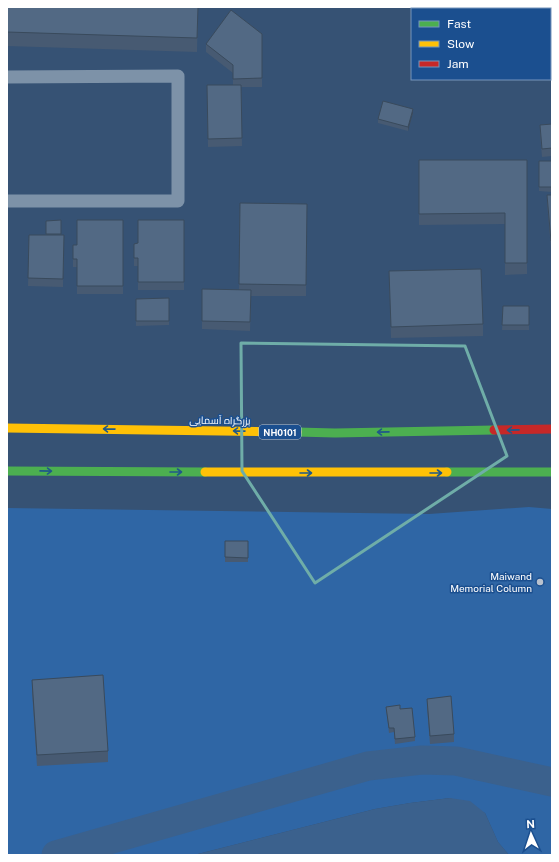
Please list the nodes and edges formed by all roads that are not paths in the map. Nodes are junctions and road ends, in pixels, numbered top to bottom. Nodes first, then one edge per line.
1 (7, 77) edge
2 (7, 201) edge
3 (7, 428) edge
4 (552, 430) edge
5 (7, 471) edge
6 (552, 472) edge

1 - 2 lane
4 -> 3 highway, بزرگراه آسمایی / NH0101
5 -> 6 highway

